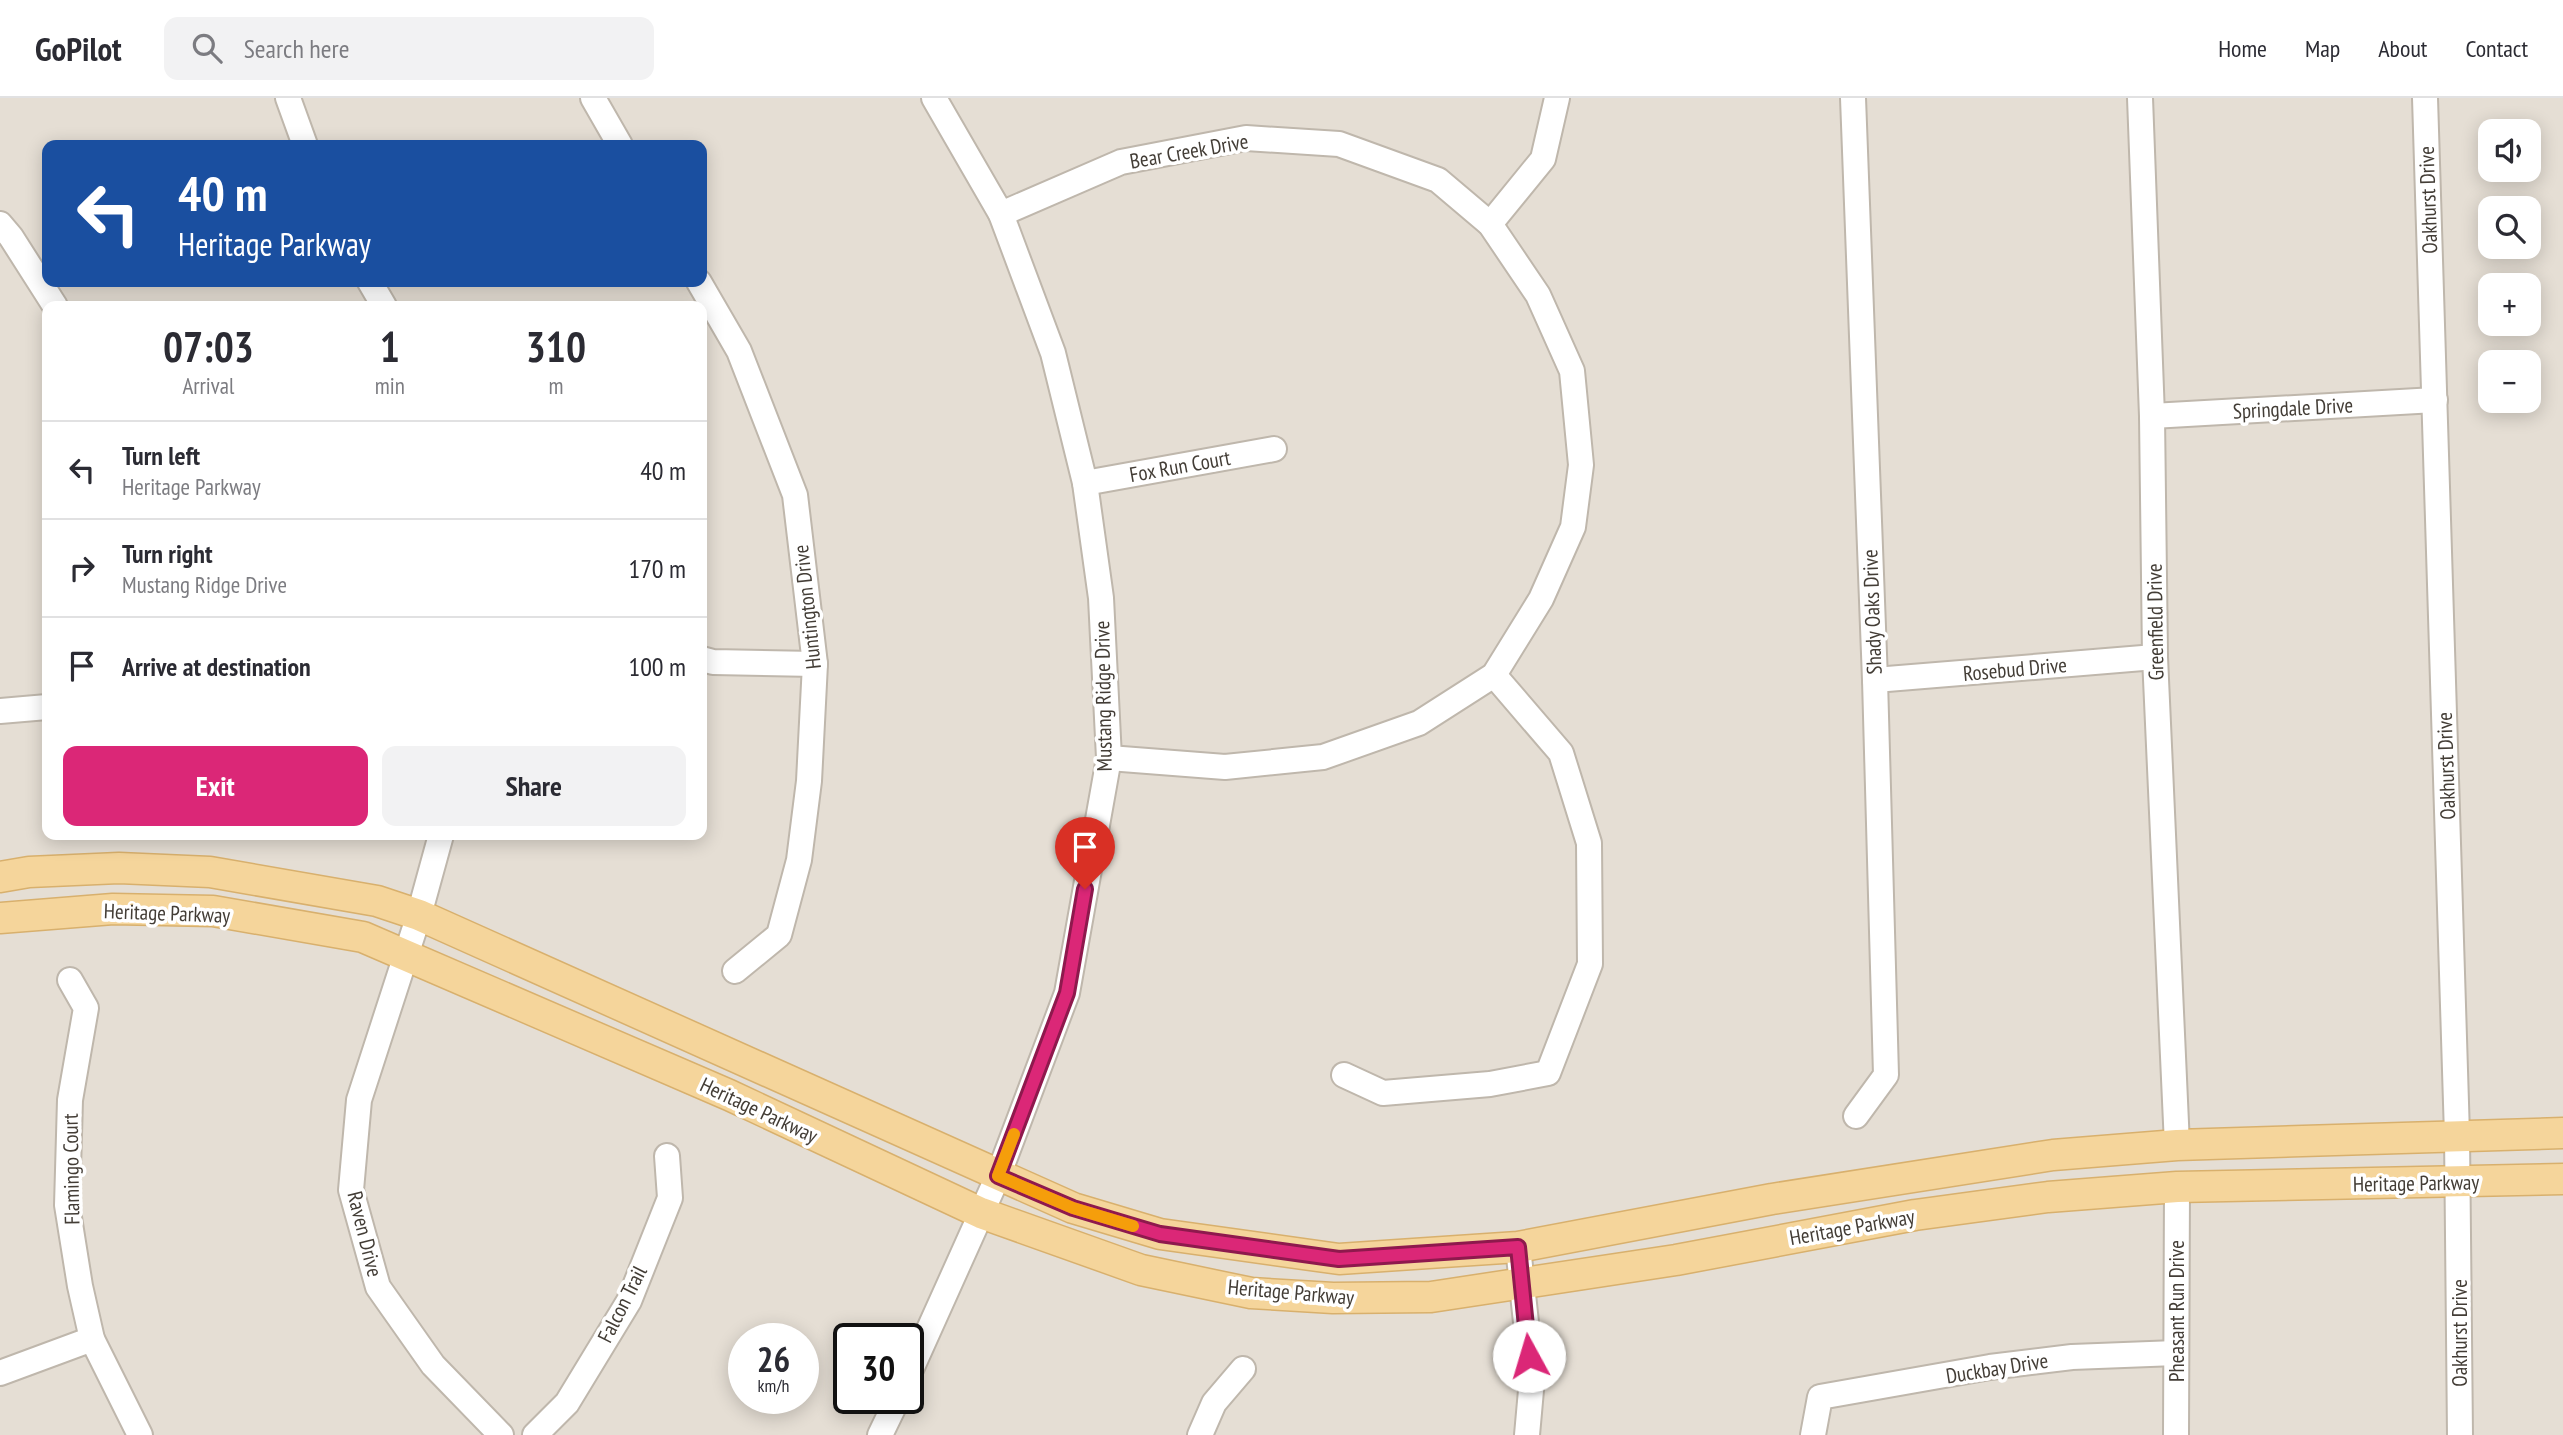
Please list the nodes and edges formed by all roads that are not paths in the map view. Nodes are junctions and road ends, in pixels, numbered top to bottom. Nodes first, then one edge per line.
1 (288, 98) edge
2 (593, 98) edge
3 (934, 98) edge
4 (1557, 98) edge
5 (1853, 98) edge
6 (2140, 98) edge
7 (2425, 98) edge
8 (303, 140) edge
9 (617, 140) edge
10 (1002, 214) junction
11 (0, 224) edge
12 (1490, 224) junction
13 (42, 286) edge
14 (702, 287) edge
15 (2435, 400) junction
16 (2152, 416) junction
17 (1274, 449) dead end
18 (1086, 484) junction
19 (2155, 657) junction
20 (707, 660) edge
21 (816, 664) junction
22 (1494, 675) junction
23 (1875, 680) junction
24 (42, 707) edge
25 (0, 711) edge
26 (1108, 758) junction
27 (440, 840) edge
28 (0, 877) edge
29 (419, 915) junction
30 (0, 918) edge
31 (406, 954) junction
32 (735, 971) dead end
33 (70, 980) dead end
34 (1344, 1075) dead end
35 (1856, 1116) dead end
36 (2563, 1133) edge
37 (2457, 1135) junction
38 (2177, 1145) junction
39 (667, 1156) dead end
40 (998, 1176) junction
41 (2563, 1179) edge
42 (2458, 1182) junction
43 (2177, 1187) junction
44 (981, 1213) junction
45 (1518, 1247) junction
46 (1522, 1285) junction
47 (92, 1339) junction
48 (924, 1340) edge
49 (2176, 1353) junction
50 (1243, 1369) dead end
51 (0, 1373) edge
52 (890, 1414) edge
53 (140, 1435) edge
54 (500, 1435) edge
55 (535, 1435) edge
56 (880, 1435) edge
57 (1199, 1435) edge
58 (1527, 1435) edge
59 (1813, 1435) edge
60 (2176, 1435) edge
61 (2460, 1435) edge

1 - 8 street
2 - 9 street
3 - 10 street, Mustang Ridge Drive
4 - 12 street
5 - 23 street, Shady Oaks Drive
6 - 16 street, Greenfield Drive
7 - 15 street, Oakhurst Drive
10 - 12 street, Bear Creek Drive
10 - 18 street, Mustang Ridge Drive
11 - 13 street
12 - 22 street, Bear Creek Drive
14 - 21 street, Huntington Drive
15 - 16 street, Springdale Drive
15 - 37 street, Oakhurst Drive
16 - 19 street, Greenfield Drive
17 - 18 street, Fox Run Court
18 - 26 street, Mustang Ridge Drive
19 - 23 street, Rosebud Drive
19 - 38 street, Greenfield Drive
20 - 21 street
21 - 32 street, Huntington Drive
22 - 26 street
22 - 34 street
23 - 35 street, Shady Oaks Drive
24 - 25 street
26 - 40 street, Mustang Ridge Drive
27 - 29 street, Raven Drive
28 - 29 main road, Heritage Parkway
29 - 31 street, Raven Drive
29 - 40 main road, Heritage Parkway
30 - 31 main road, Heritage Parkway
31 - 44 main road, Heritage Parkway
31 - 54 street, Raven Drive
33 - 47 street, Flamingo Court
36 - 37 main road, Heritage Parkway
37 - 38 main road, Heritage Parkway
37 - 42 street, Oakhurst Drive
38 - 45 main road, Heritage Parkway
39 - 55 street, Falcon Trail
40 - 44 street, Mustang Ridge Drive
40 - 45 main road, Heritage Parkway
41 - 42 main road, Heritage Parkway
42 - 43 main road, Heritage Parkway
42 - 61 street, Oakhurst Drive
43 - 46 main road, Heritage Parkway
43 - 49 street, Pheasant Run Drive
44 - 46 main road, Heritage Parkway
44 - 48 street, Mustang Ridge Drive
45 - 46 street
46 - 58 street
47 - 51 street
47 - 53 street, Flamingo Court
49 - 59 street, Duckbay Drive
49 - 60 street, Pheasant Run Drive
50 - 57 street
52 - 56 street

